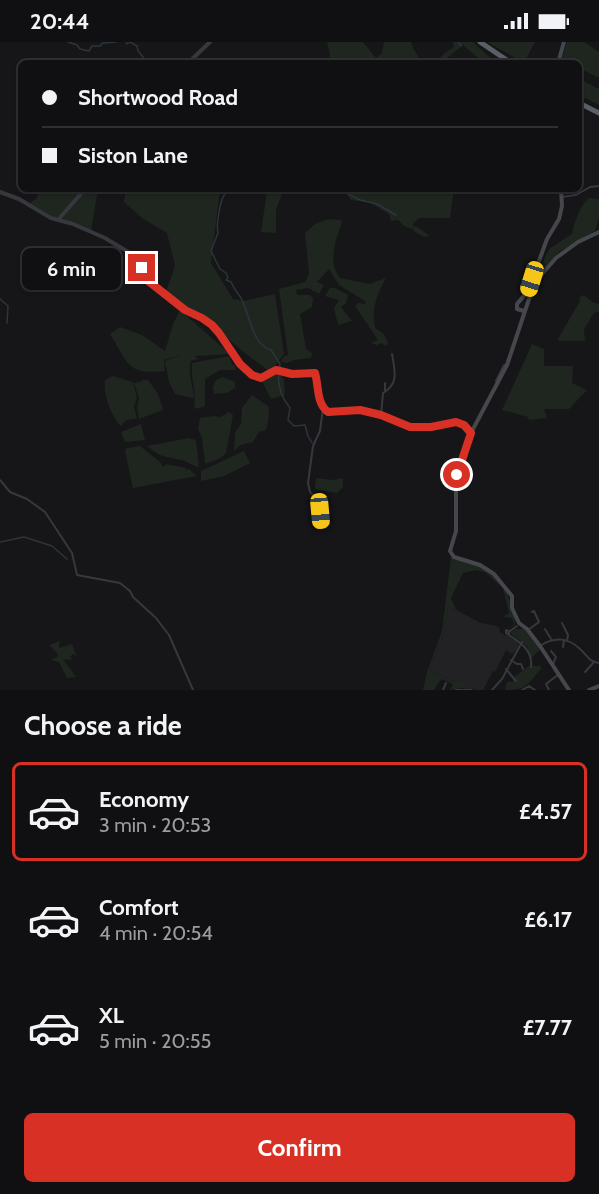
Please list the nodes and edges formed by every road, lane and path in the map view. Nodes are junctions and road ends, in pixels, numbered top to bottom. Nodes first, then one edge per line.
1 (210, 42) edge
2 (476, 42) edge
3 (480, 42) edge
4 (564, 42) edge
5 (191, 60) edge
6 (503, 60) edge
7 (507, 60) edge
8 (559, 60) edge
9 (582, 103) edge
10 (599, 111) edge
11 (599, 186) edge
12 (0, 192) edge
13 (82, 192) edge
14 (561, 192) edge
15 (581, 192) edge
16 (582, 192) edge
17 (562, 197) junction
18 (58, 220) junction
19 (599, 232) edge
20 (524, 311) junction
21 (392, 354) dead end
22 (385, 383) dead end
23 (385, 391) junction
24 (324, 408) junction
25 (328, 412) junction
26 (322, 415) junction
27 (381, 415) junction
28 (470, 431) junction
29 (0, 480) edge
30 (321, 523) dead end
31 (532, 612) dead end
32 (562, 623) dead end
33 (519, 625) junction
34 (545, 629) dead end
35 (528, 630) junction
36 (551, 639) junction
37 (566, 641) junction
38 (522, 642) junction
39 (540, 646) junction
40 (563, 647) dead end
41 (551, 651) dead end
42 (511, 660) junction
43 (594, 662) junction
44 (599, 663) edge
45 (553, 664) junction
46 (532, 667) dead end
47 (506, 669) junction
48 (523, 669) dead end
49 (584, 672) dead end
50 (559, 674) junction
51 (516, 681) dead end
52 (533, 683) dead end
53 (444, 684) dead end
54 (530, 686) junction
55 (599, 686) edge
56 (193, 690) edge
57 (443, 690) edge
58 (456, 690) edge
59 (471, 690) edge
60 (492, 690) edge
61 (522, 690) edge
62 (535, 690) edge
63 (549, 690) edge
64 (569, 690) edge
65 (589, 690) edge

1 - 5 street
2 - 6 highway
3 - 7 highway
4 - 8 main road
9 - 10 highway
11 - 16 street
12 - 18 street
13 - 18 street
14 - 17 main road
15 - 17 street
17 - 20 main road
18 - 24 street
19 - 20 main road
20 - 28 main road
21 - 23 street
22 - 23 street
23 - 27 street
24 - 25 street
24 - 26 street
25 - 26 street
25 - 27 street
26 - 30 street
27 - 28 street
28 - 33 main road
29 - 56 street
31 - 35 street
32 - 37 street
33 - 35 main road
33 - 38 street
34 - 36 street
35 - 39 main road
36 - 37 street
36 - 39 street
37 - 40 street
37 - 43 street
38 - 42 street
38 - 46 street
39 - 45 main road
41 - 45 street
42 - 47 street
42 - 48 street
43 - 44 street
43 - 49 street
45 - 50 main road
47 - 51 street
47 - 60 street
50 - 63 street
50 - 64 main road
52 - 54 street
53 - 57 street
54 - 61 street
54 - 62 street
55 - 65 main road
58 - 59 street

